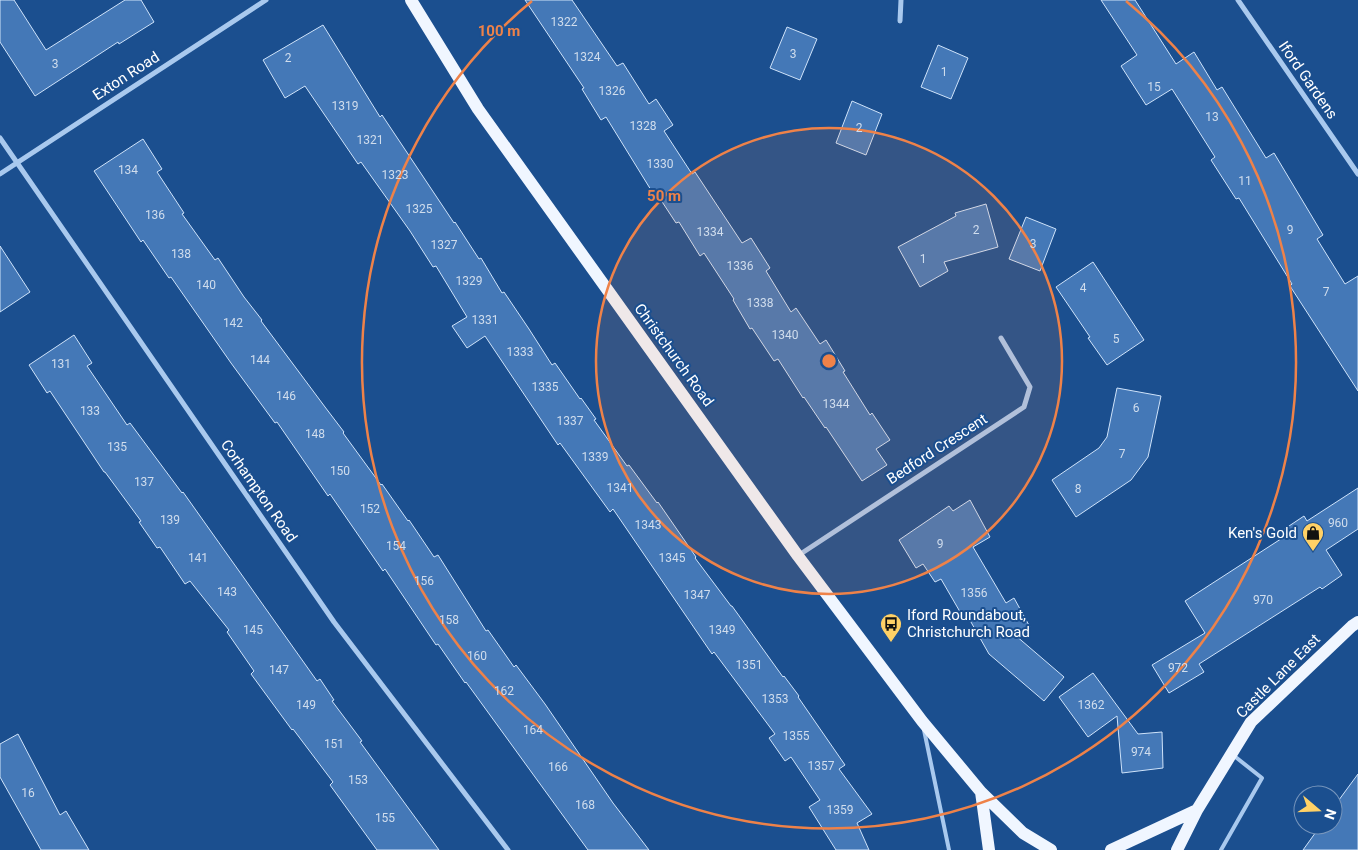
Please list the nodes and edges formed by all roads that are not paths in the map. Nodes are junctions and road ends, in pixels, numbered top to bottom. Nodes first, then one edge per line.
1 (266, 0) edge
2 (411, 0) edge
3 (901, 0) edge
4 (1238, 0) edge
5 (900, 20) dead end
6 (0, 138) edge
7 (17, 162) junction
8 (0, 174) edge
9 (1358, 174) edge
10 (1001, 338) dead end
11 (798, 556) junction
12 (1358, 622) edge
13 (922, 721) junction
14 (1231, 753) junction
15 (981, 792) junction
16 (1197, 810) junction
17 (508, 850) edge
18 (950, 850) edge
19 (990, 850) edge
20 (1051, 850) edge
21 (1111, 850) edge
22 (1177, 850) edge
23 (1221, 850) edge

1 - 7 street, Exton Road
2 - 11 main road, Christchurch Road
3 - 5 street
4 - 9 street, Iford Gardens
6 - 7 street, Corhampton Road
7 - 8 street, Exton Road
7 - 17 street, Corhampton Road
10 - 11 street, Bedford Crescent
11 - 13 main road, Christchurch Road
12 - 14 main road, Castle Lane East
13 - 15 main road, Christchurch Road
13 - 18 lane, Christchurch Road
14 - 16 main road, Castle Lane East
14 - 23 lane
15 - 19 main road
15 - 20 main road, Christchurch Road
16 - 21 main road
16 - 22 main road, Castle Lane East

